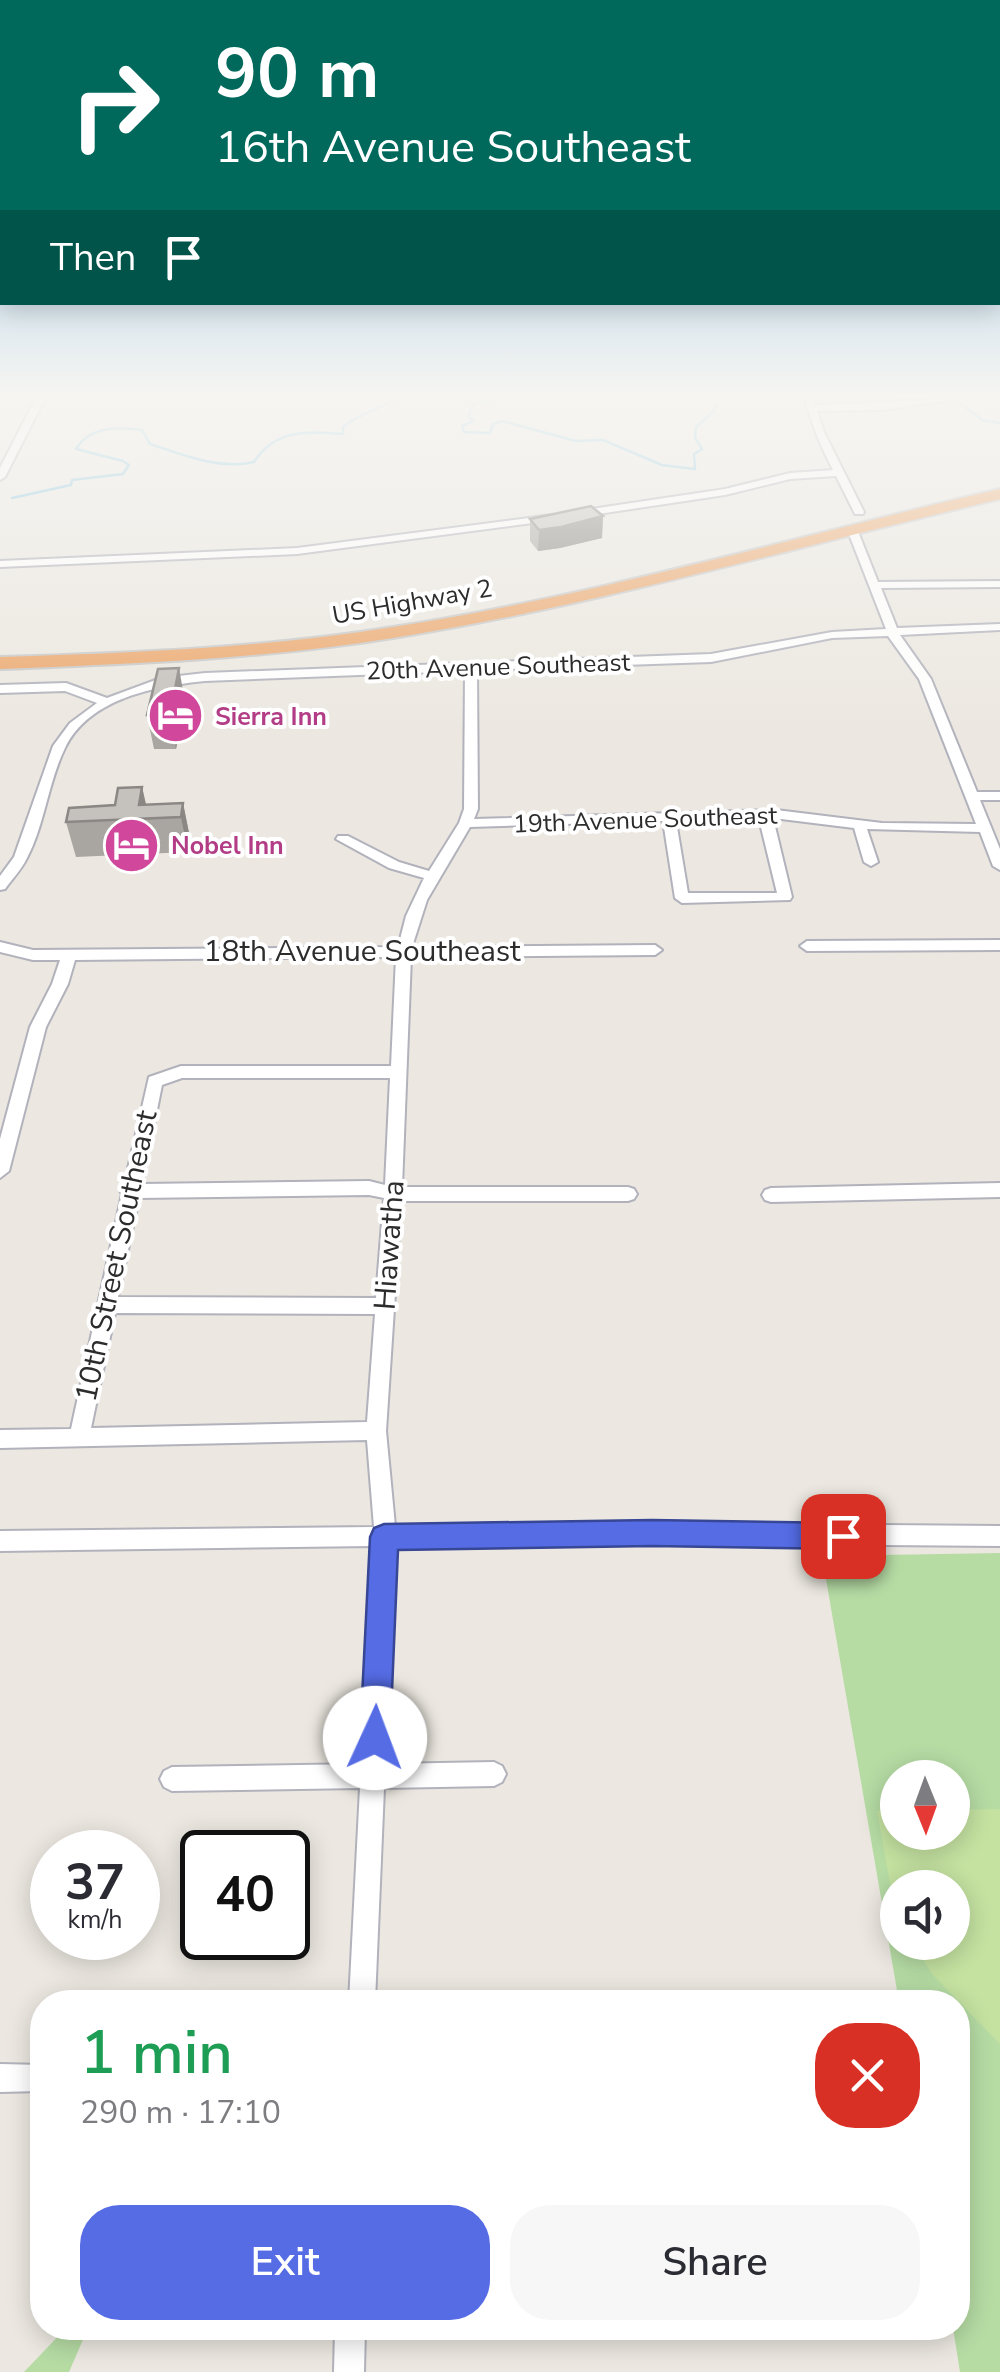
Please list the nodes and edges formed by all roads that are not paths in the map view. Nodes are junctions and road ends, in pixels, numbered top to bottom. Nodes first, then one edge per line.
1 (616, 509) edge
2 (851, 509) edge
3 (905, 509) edge
4 (922, 509) edge
5 (856, 521) junction
6 (0, 564) edge
7 (612, 569) dead end
8 (562, 580) dead end
9 (876, 584) junction
10 (1000, 584) edge
11 (1000, 627) edge
12 (892, 630) junction
13 (218, 636) junction
14 (0, 646) edge
15 (0, 660) edge
16 (471, 666) junction
17 (0, 689) edge
18 (107, 702) junction
19 (972, 796) junction
20 (1000, 796) edge
21 (765, 814) junction
22 (668, 819) junction
23 (466, 823) junction
24 (862, 826) junction
25 (984, 828) junction
26 (343, 839) dead end
27 (870, 862) dead end
28 (1000, 866) edge
29 (432, 876) junction
30 (0, 886) edge
31 (1000, 944) edge
32 (807, 946) dead end
33 (0, 947) edge
34 (656, 950) dead end
35 (404, 952) junction
36 (70, 955) junction
37 (399, 1072) junction
38 (0, 1171) edge
39 (1000, 1190) edge
40 (129, 1191) junction
41 (394, 1194) junction
42 (628, 1194) dead end
43 (771, 1196) dead end
44 (106, 1305) junction
45 (384, 1306) junction
46 (376, 1431) junction
47 (79, 1438) junction
48 (0, 1440) edge
49 (1000, 1536) edge
50 (384, 1537) junction
51 (0, 1541) edge
52 (494, 1774) dead end
53 (373, 1776) junction
54 (172, 1779) dead end
55 (363, 1990) edge
56 (0, 2078) edge
57 (30, 2078) edge
58 (350, 2340) edge
59 (349, 2372) edge

1 - 6 street
2 - 5 street
3 - 5 highway
4 - 5 highway, US Highway 2
5 - 7 highway, US Highway 2
5 - 9 street
5 - 15 highway, US Highway 2
8 - 13 highway, US Highway 2
9 - 10 street
9 - 12 street
11 - 12 street, 20th Avenue Southeast
12 - 16 street, 20th Avenue Southeast
12 - 19 street
13 - 14 highway, US Highway 2
13 - 15 highway
16 - 18 street, 20th Avenue Southeast
16 - 23 street
17 - 18 street
18 - 30 street
19 - 20 street
19 - 25 street
21 - 22 street, 19th Avenue Southeast
21 - 22 street
21 - 24 street, 19th Avenue Southeast
22 - 23 street, 19th Avenue Southeast
23 - 29 street
24 - 25 street, 19th Avenue Southeast
24 - 27 street
25 - 28 street
26 - 29 street
29 - 35 street, Hiawatha
31 - 32 street
33 - 36 street, 18th Avenue Southeast
34 - 35 street, 18th Avenue Southeast
35 - 36 street, 18th Avenue Southeast
35 - 37 street, Hiawatha
36 - 38 street
37 - 40 street, 10th Street Southeast
37 - 41 street, Hiawatha
39 - 43 street
40 - 41 street
40 - 44 street, 10th Street Southeast
41 - 42 street
41 - 45 street, Hiawatha
44 - 45 street
44 - 47 street, 10th Street Southeast
45 - 46 street, Hiawatha
46 - 47 street
46 - 50 street, Hiawatha
47 - 48 street
49 - 50 street
50 - 51 street
50 - 53 street, Hiawatha
52 - 53 street
53 - 54 street
53 - 55 street, Hiawatha
56 - 57 street
58 - 59 street

